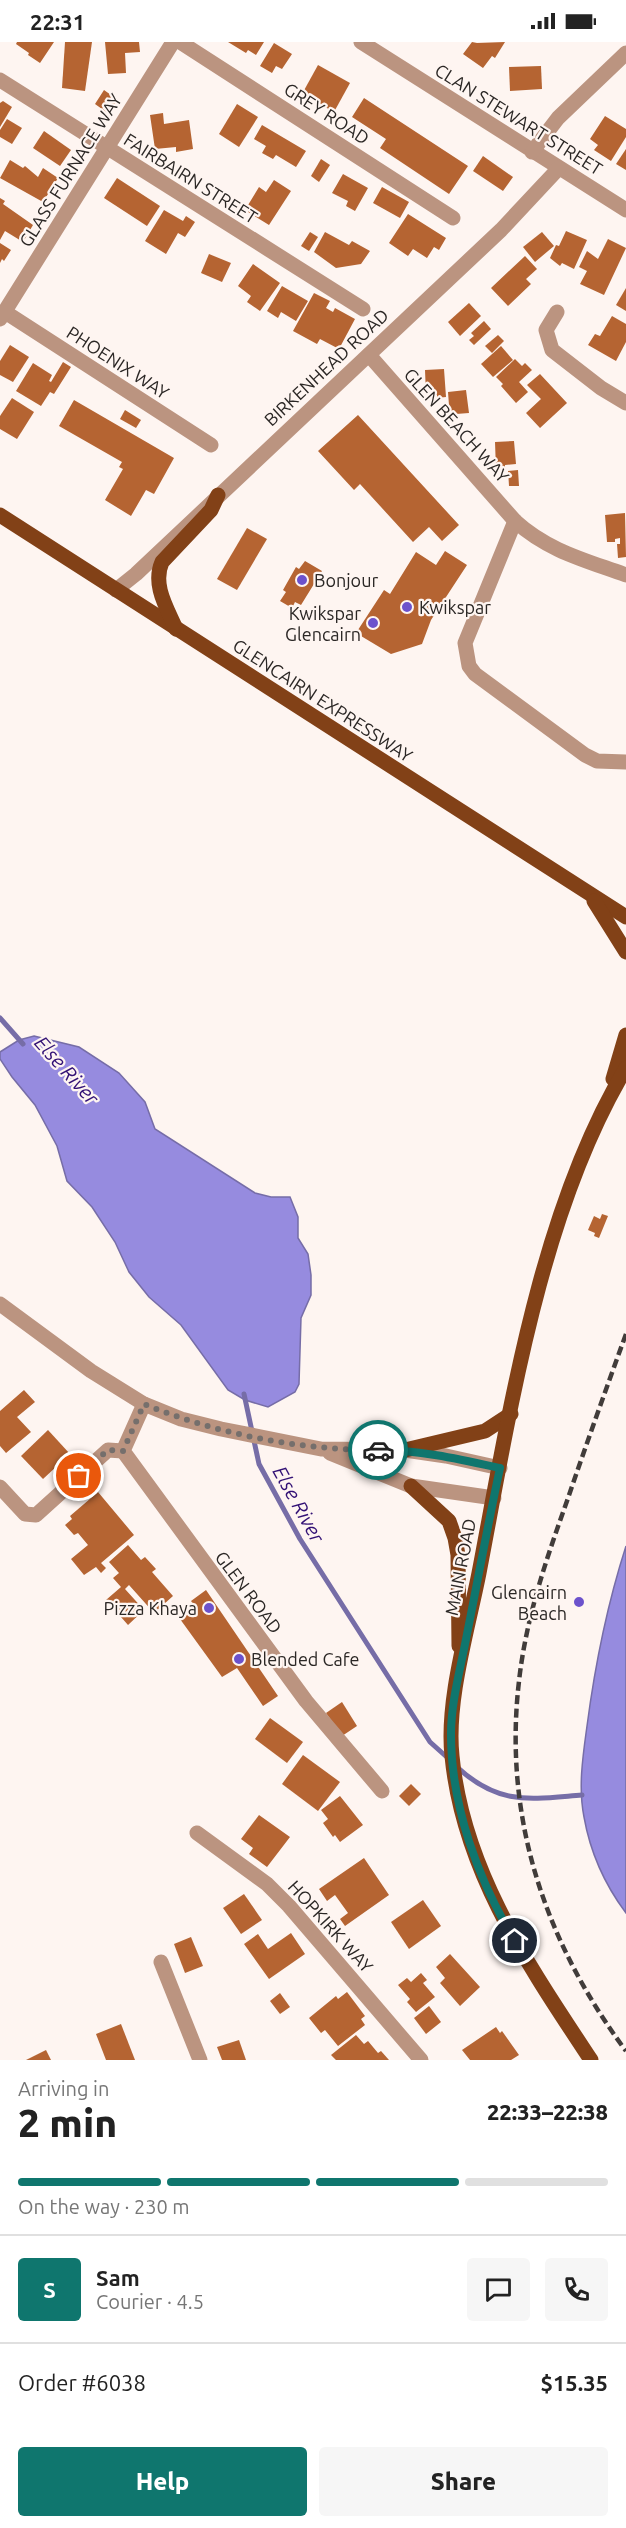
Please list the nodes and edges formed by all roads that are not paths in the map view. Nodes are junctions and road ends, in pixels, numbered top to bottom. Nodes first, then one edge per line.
1 (173, 42) edge
2 (180, 42) edge
3 (361, 42) edge
4 (626, 52) edge
5 (0, 80) edge
6 (106, 148) junction
7 (532, 152) junction
8 (559, 168) junction
9 (626, 210) edge
10 (453, 218) dead end
11 (363, 309) dead end
12 (557, 312) dead end
13 (2, 315) edge
14 (369, 355) junction
15 (626, 404) edge
16 (211, 445) dead end
17 (218, 495) junction
18 (0, 515) edge
19 (515, 521) junction
20 (626, 575) edge
21 (116, 590) junction
22 (176, 629) junction
23 (626, 762) edge
24 (590, 895) junction
25 (626, 917) edge
26 (626, 952) edge
27 (626, 1035) edge
28 (626, 1068) edge
29 (607, 1100) junction
30 (0, 1304) edge
31 (144, 1404) junction
32 (511, 1414) junction
33 (321, 1449) junction
34 (116, 1450) junction
35 (405, 1450) junction
36 (500, 1468) junction
37 (411, 1486) junction
38 (0, 1487) edge
39 (494, 1498) junction
40 (459, 1676) junction
41 (382, 1791) dead end
42 (196, 1833) dead end
43 (161, 1962) dead end
44 (200, 2060) edge
45 (421, 2060) edge
46 (591, 2060) edge

1 - 6 street, GLASS FURNACE WAY
2 - 10 street, GREY ROAD
3 - 7 street, CLAN STEWART STREET
4 - 7 street
5 - 6 street, FAIRBAIRN STREET
6 - 11 street, FAIRBAIRN STREET
6 - 13 street, GLASS FURNACE WAY
7 - 8 street, CLAN STEWART STREET
8 - 9 street, CLAN STEWART STREET
8 - 14 street, BIRKENHEAD ROAD
12 - 15 street
13 - 16 street, PHOENIX WAY
14 - 17 street, BIRKENHEAD ROAD
14 - 19 street, GLEN BEACH WAY
17 - 21 street, BIRKENHEAD ROAD
17 - 22 main road
18 - 21 main road, GLENCAIRN EXPRESSWAY
19 - 20 street, GLEN BEACH WAY
19 - 23 street
21 - 22 main road, GLENCAIRN EXPRESSWAY
22 - 24 main road, GLENCAIRN EXPRESSWAY
24 - 25 main road, GLENCAIRN EXPRESSWAY
24 - 26 main road
27 - 29 main road
28 - 29 main road, MAIN ROAD
29 - 32 main road, MAIN ROAD
30 - 31 street
31 - 33 street
31 - 34 street
32 - 35 main road
32 - 36 main road, MAIN ROAD
33 - 35 street
33 - 37 street
34 - 38 street
34 - 41 street, GLEN ROAD
35 - 36 street
36 - 39 main road, MAIN ROAD
37 - 39 street
37 - 40 main road
39 - 40 main road, MAIN ROAD
40 - 46 main road, MAIN ROAD
42 - 45 street, HOPKIRK WAY
43 - 44 street

